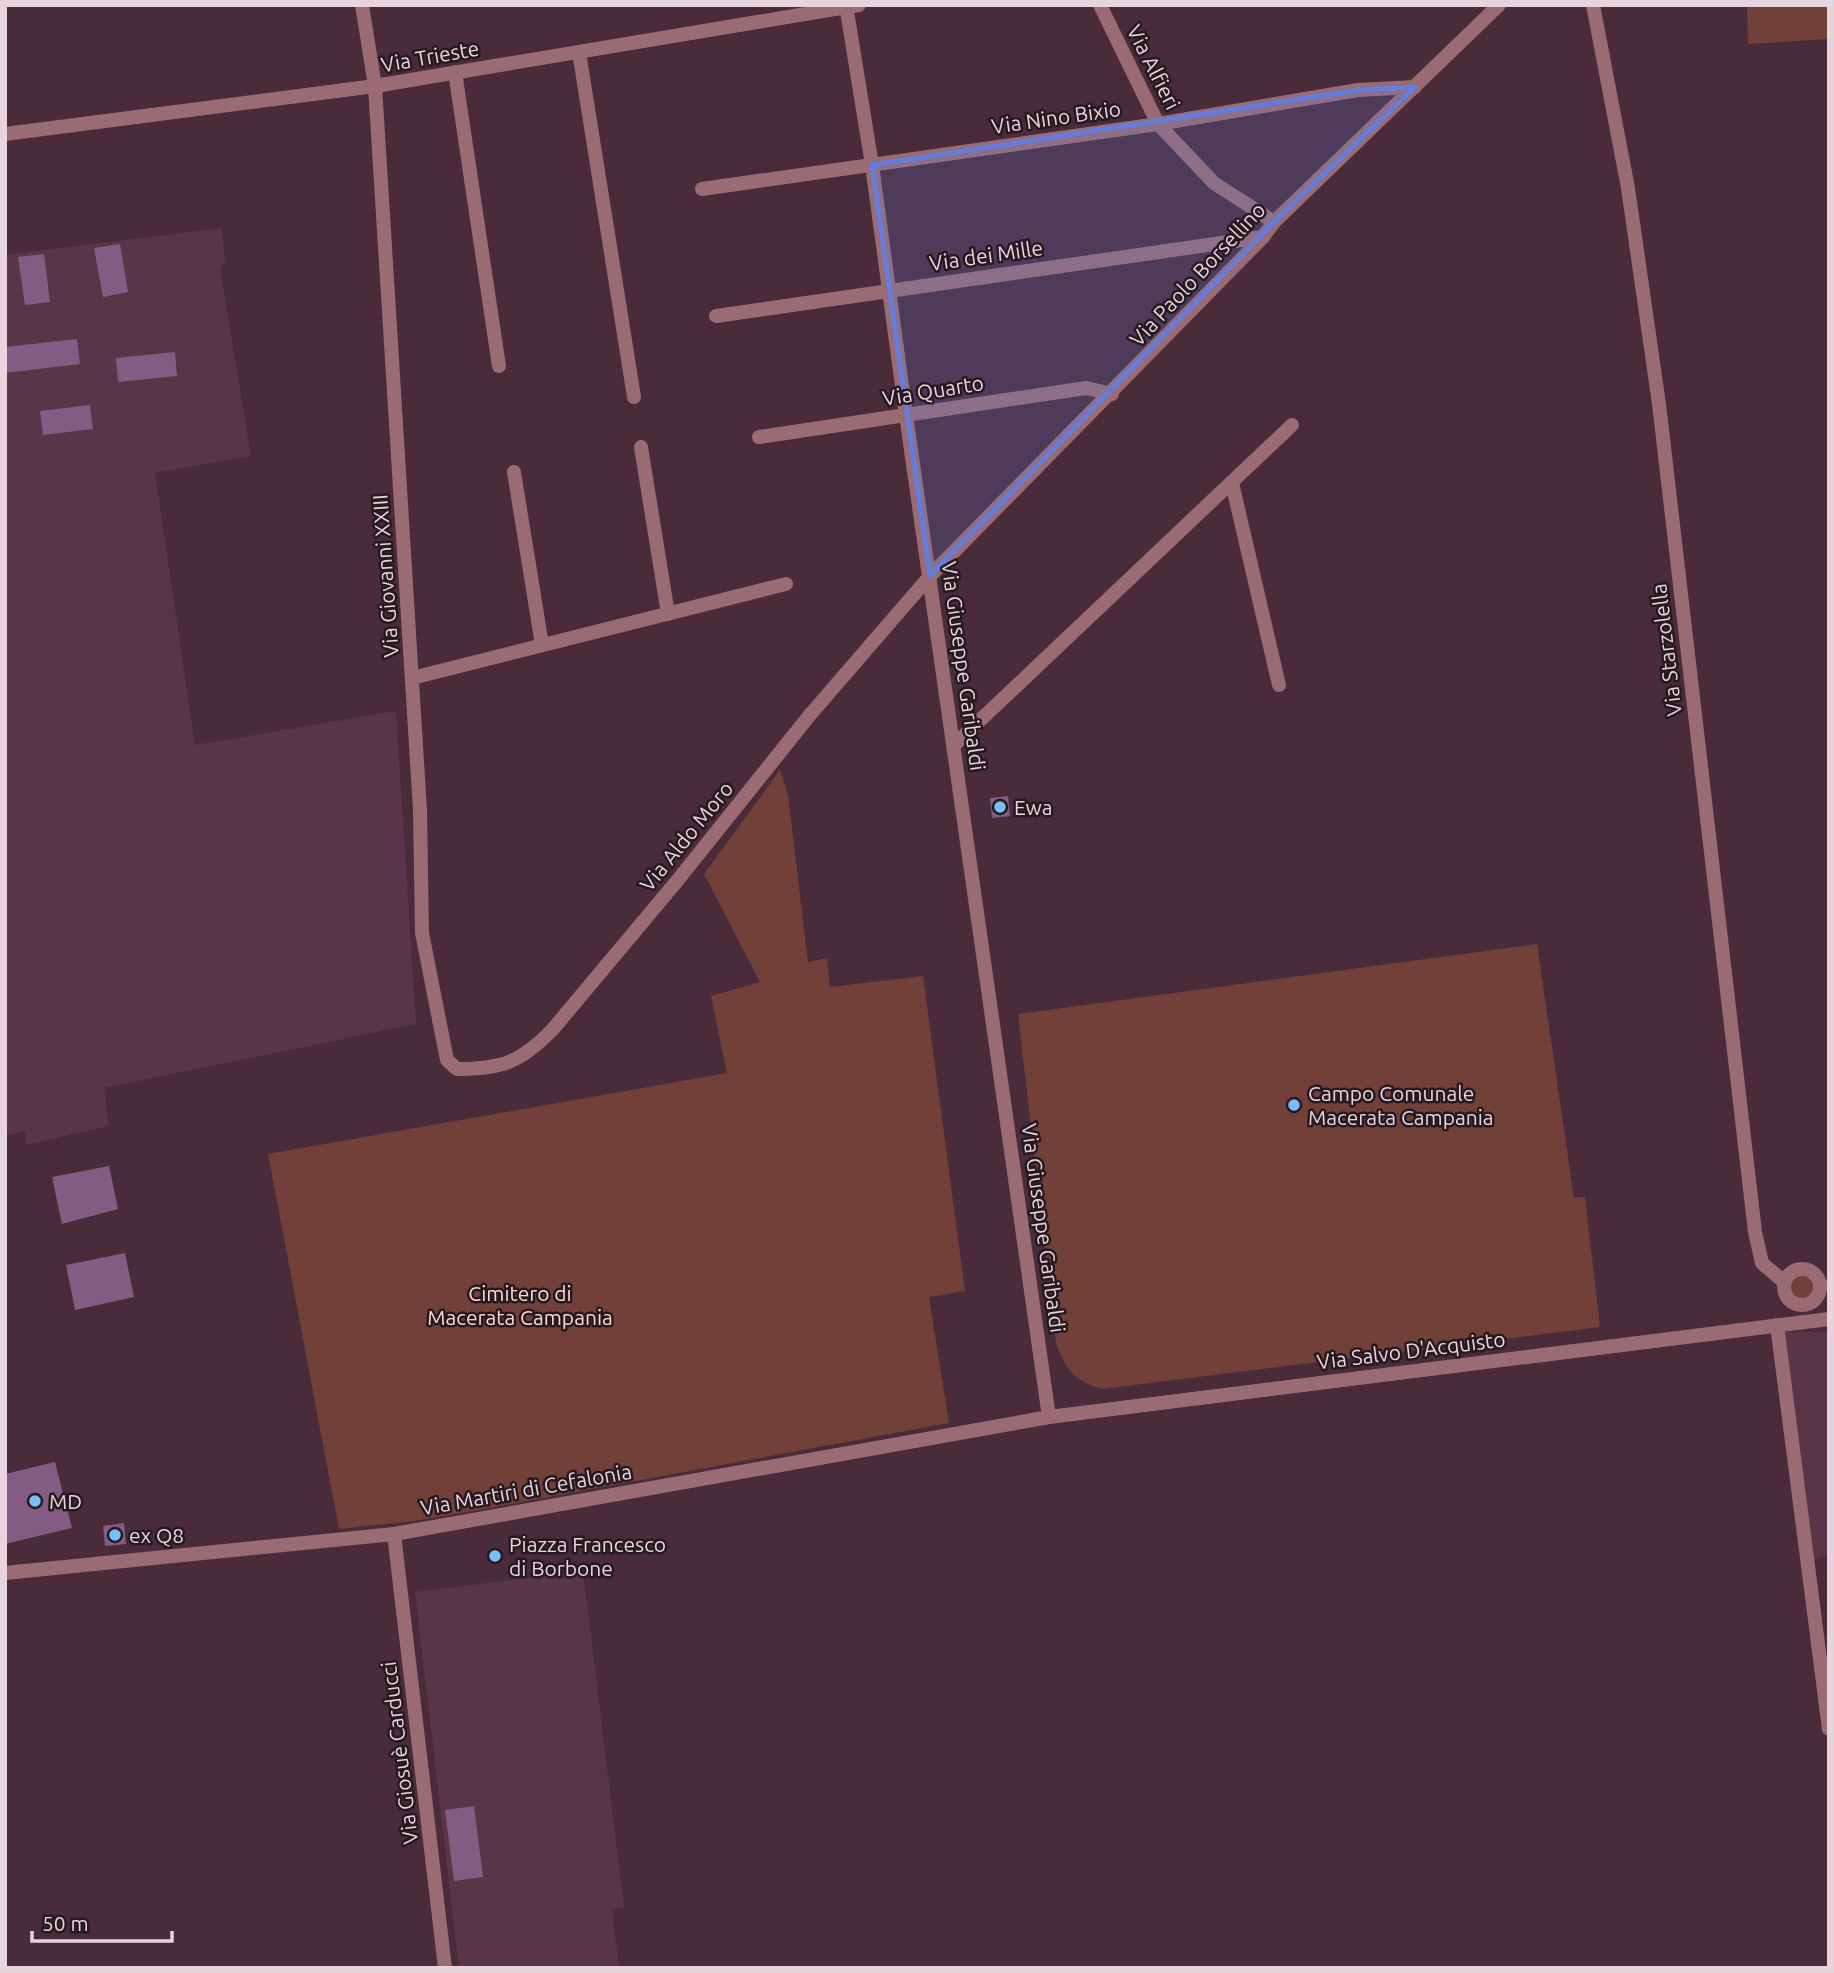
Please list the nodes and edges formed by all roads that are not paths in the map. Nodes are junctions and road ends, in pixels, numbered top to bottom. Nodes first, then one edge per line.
1 (362, 5) edge
2 (1100, 5) edge
3 (1499, 5) edge
4 (1593, 5) edge
5 (850, 6) edge
6 (579, 52) junction
7 (455, 72) junction
8 (375, 86) junction
9 (1415, 87) junction
10 (1158, 124) junction
11 (5, 134) edge
12 (872, 165) junction
13 (702, 189) dead end
14 (1274, 222) junction
15 (1263, 237) junction
16 (890, 289) junction
17 (716, 316) dead end
18 (499, 366) dead end
19 (1112, 394) junction
20 (634, 397) dead end
21 (906, 415) junction
22 (1292, 425) dead end
23 (759, 437) dead end
24 (641, 447) dead end
25 (514, 472) dead end
26 (1232, 482) junction
27 (930, 576) junction
28 (786, 584) dead end
29 (668, 614) junction
30 (542, 645) junction
31 (412, 678) junction
32 (1279, 685) dead end
33 (954, 746) junction
34 (447, 1060) joint
35 (1784, 1282) junction
36 (1825, 1284) edge
37 (1813, 1301) junction
38 (1792, 1302) junction
39 (1829, 1309) edge
40 (1829, 1319) edge
41 (1777, 1325) junction
42 (1049, 1417) junction
43 (394, 1534) junction
44 (5, 1573) edge
45 (1829, 1729) edge
46 (445, 1968) edge

1 - 8 street, Via Giovanni XXIII
2 - 10 street, Via Alfieri
3 - 9 street, Via Paolo Borsellino
4 - 35 street, Via Starzolella
5 - 6 street, Via Trieste
5 - 12 street, Via Giuseppe Garibaldi
6 - 7 street, Via Trieste
6 - 20 street
7 - 8 street, Via Trieste
7 - 18 street
8 - 11 street, Via Trieste
8 - 31 street, Via Giovanni XXIII
9 - 10 street, Via Nino Bixio
9 - 14 street, Via Paolo Borsellino
10 - 12 street, Via Nino Bixio
10 - 14 street, Via Alfieri
12 - 13 street, Via Nino Bixio
12 - 16 street, Via Giuseppe Garibaldi
14 - 15 street, Via Paolo Borsellino
15 - 16 street, Via dei Mille
15 - 19 street, Via Paolo Borsellino
16 - 17 street, Via dei Mille
16 - 21 street, Via Giuseppe Garibaldi
19 - 21 street, Via Quarto
19 - 27 street, Via Paolo Borsellino
21 - 23 street, Via Quarto
21 - 27 street, Via Giuseppe Garibaldi
22 - 26 street
24 - 29 street
25 - 30 street
26 - 32 street
26 - 33 street
27 - 33 street, Via Giuseppe Garibaldi
27 - 34 street, Via Aldo Moro
28 - 29 street
29 - 30 street
30 - 31 street
31 - 34 street, Via Giovanni XXIII
33 - 42 street, Via Giuseppe Garibaldi
35 - 36 street
35 - 38 street
36 - 37 street
37 - 38 street
37 - 39 street
38 - 41 street
40 - 41 street, Via Salvo D'Acquisto
41 - 42 street, Via Salvo D'Acquisto
41 - 45 street
42 - 43 street, Via Martiri di Cefalonia
43 - 44 street, Via Martiri di Cefalonia
43 - 46 street, Via Giosuè Carducci

